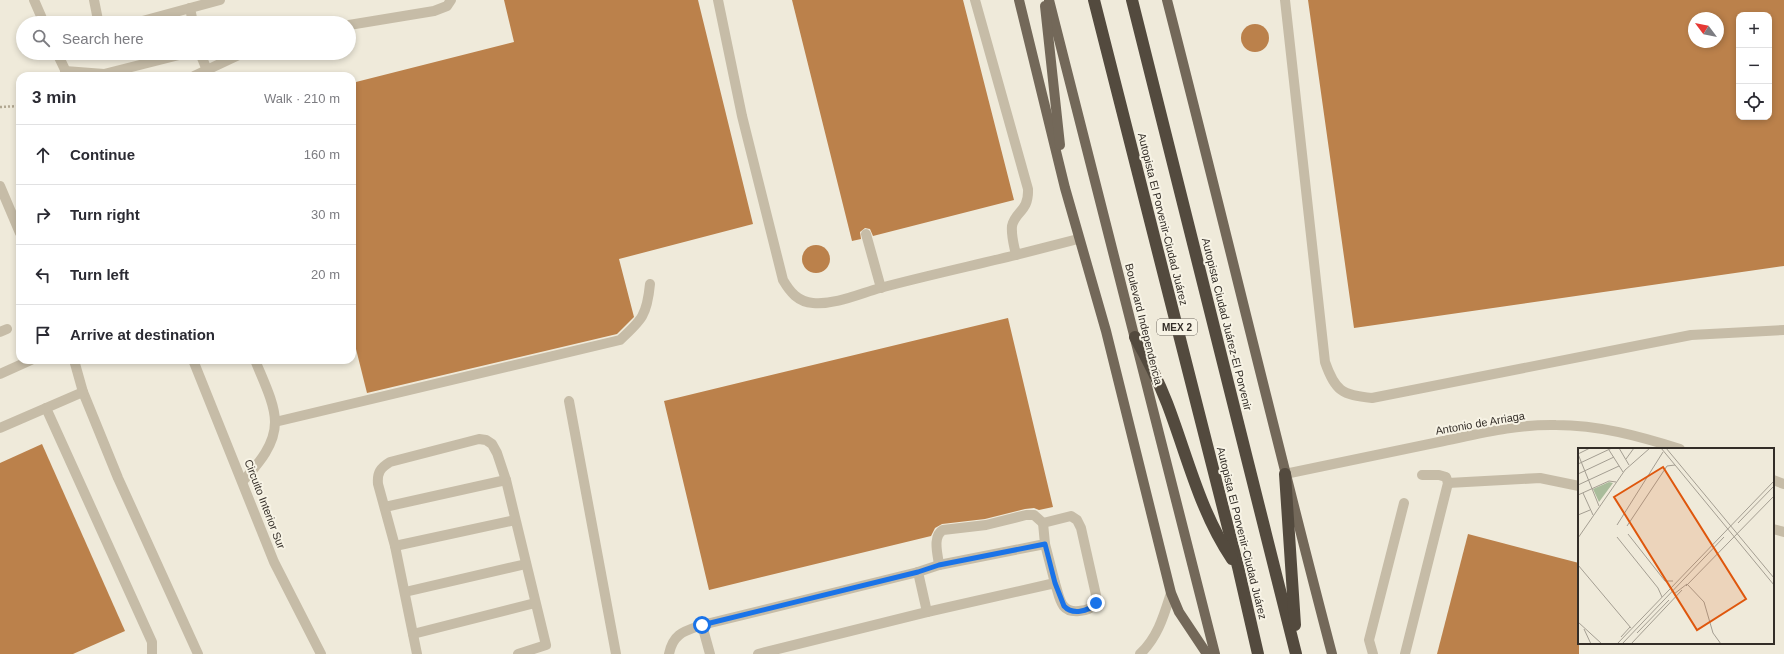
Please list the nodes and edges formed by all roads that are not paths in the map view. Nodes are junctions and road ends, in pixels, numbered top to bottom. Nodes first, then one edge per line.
1 (34, 0) edge
2 (94, 0) edge
3 (220, 0) edge
4 (451, 0) edge
5 (718, 0) edge
6 (975, 0) edge
7 (1019, 0) edge
8 (1044, 0) edge
9 (1049, 0) edge
10 (1094, 0) edge
11 (1132, 0) edge
12 (1168, 0) edge
13 (1285, 0) edge
14 (190, 8) junction
15 (41, 16) edge
16 (97, 16) edge
17 (161, 16) edge
18 (192, 16) edge
19 (356, 24) edge
20 (60, 60) edge
21 (159, 60) edge
22 (203, 60) edge
23 (228, 60) edge
24 (207, 70) junction
25 (65, 72) edge
26 (112, 72) edge
27 (203, 72) edge
28 (0, 186) edge
29 (1064, 188) junction
30 (16, 224) edge
31 (866, 234) dead end
32 (1078, 239) junction
33 (1016, 255) junction
34 (650, 284) dead end
35 (881, 288) junction
36 (1784, 330) edge
37 (1135, 337) junction
38 (22, 364) edge
39 (78, 364) edge
40 (195, 364) edge
41 (257, 364) edge
42 (0, 374) edge
43 (83, 392) junction
44 (569, 401) dead end
45 (46, 408) junction
46 (274, 422) junction
47 (0, 428) edge
48 (1677, 448) edge
49 (1285, 474) junction
50 (1422, 475) dead end
51 (506, 480) junction
52 (243, 482) junction
53 (1448, 483) junction
54 (1578, 486) edge
55 (1404, 503) dead end
56 (385, 507) junction
57 (514, 520) junction
58 (1043, 523) junction
59 (1774, 529) edge
60 (1784, 532) edge
61 (1045, 544) junction
62 (395, 546) junction
63 (526, 564) junction
64 (939, 565) junction
65 (1238, 567) junction
66 (918, 572) junction
67 (1055, 583) junction
68 (405, 592) junction
69 (1171, 593) junction
70 (535, 602) junction
71 (927, 612) junction
72 (702, 625) junction
73 (413, 634) junction
74 (547, 649) edge
75 (152, 654) edge
76 (198, 654) edge
77 (321, 654) edge
78 (417, 654) edge
79 (518, 654) edge
80 (616, 654) edge
81 (669, 654) edge
82 (710, 654) edge
83 (758, 654) edge
84 (1140, 654) edge
85 (1207, 654) edge
86 (1216, 654) edge
87 (1258, 654) edge
88 (1296, 654) edge
89 (1332, 654) edge
90 (1373, 654) edge
91 (1405, 654) edge

1 - 15 street
2 - 16 street
3 - 14 street
4 - 19 street
5 - 35 street
6 - 33 street
7 - 29 main road
8 - 29 main road
9 - 37 main road, Boulevard Independencia
10 - 65 highway, Autopista El Porvenir-Ciudad Juárez / MEX 2
11 - 88 highway, Autopista Ciudad Juárez-El Porvenir / MEX 2
12 - 49 main road
13 - 36 street
14 - 17 street
14 - 18 street
20 - 25 street
21 - 26 street
22 - 24 street
23 - 24 street
24 - 27 street
28 - 30 street
29 - 32 main road
31 - 35 street
32 - 33 street
32 - 69 main road
33 - 35 street
34 - 46 street
37 - 65 highway
37 - 86 main road, Boulevard Independencia
38 - 42 street
39 - 43 street
40 - 52 street, Circuito Interior Sur
41 - 46 street
43 - 45 street
43 - 76 street
44 - 80 street
45 - 47 street
45 - 75 street
46 - 52 street
48 - 49 street, Antonio de Arriaga
49 - 88 highway
49 - 89 main road
50 - 53 street
51 - 56 street
51 - 56 street
51 - 57 street
52 - 77 street, Circuito Interior Sur
53 - 54 street
53 - 91 street
55 - 90 street
56 - 62 street
57 - 62 street
57 - 63 street
58 - 61 street
58 - 64 street
58 - 67 street
59 - 60 street
61 - 64 street
61 - 67 street
62 - 68 street
63 - 68 street
63 - 70 street
64 - 66 street
65 - 87 highway, Autopista El Porvenir-Ciudad Juárez / MEX 2
66 - 71 street
66 - 72 street
67 - 71 street
68 - 73 street
69 - 84 street
69 - 85 main road
70 - 73 street
70 - 74 street
71 - 83 street
72 - 81 street
72 - 82 street
73 - 78 street
74 - 79 street

